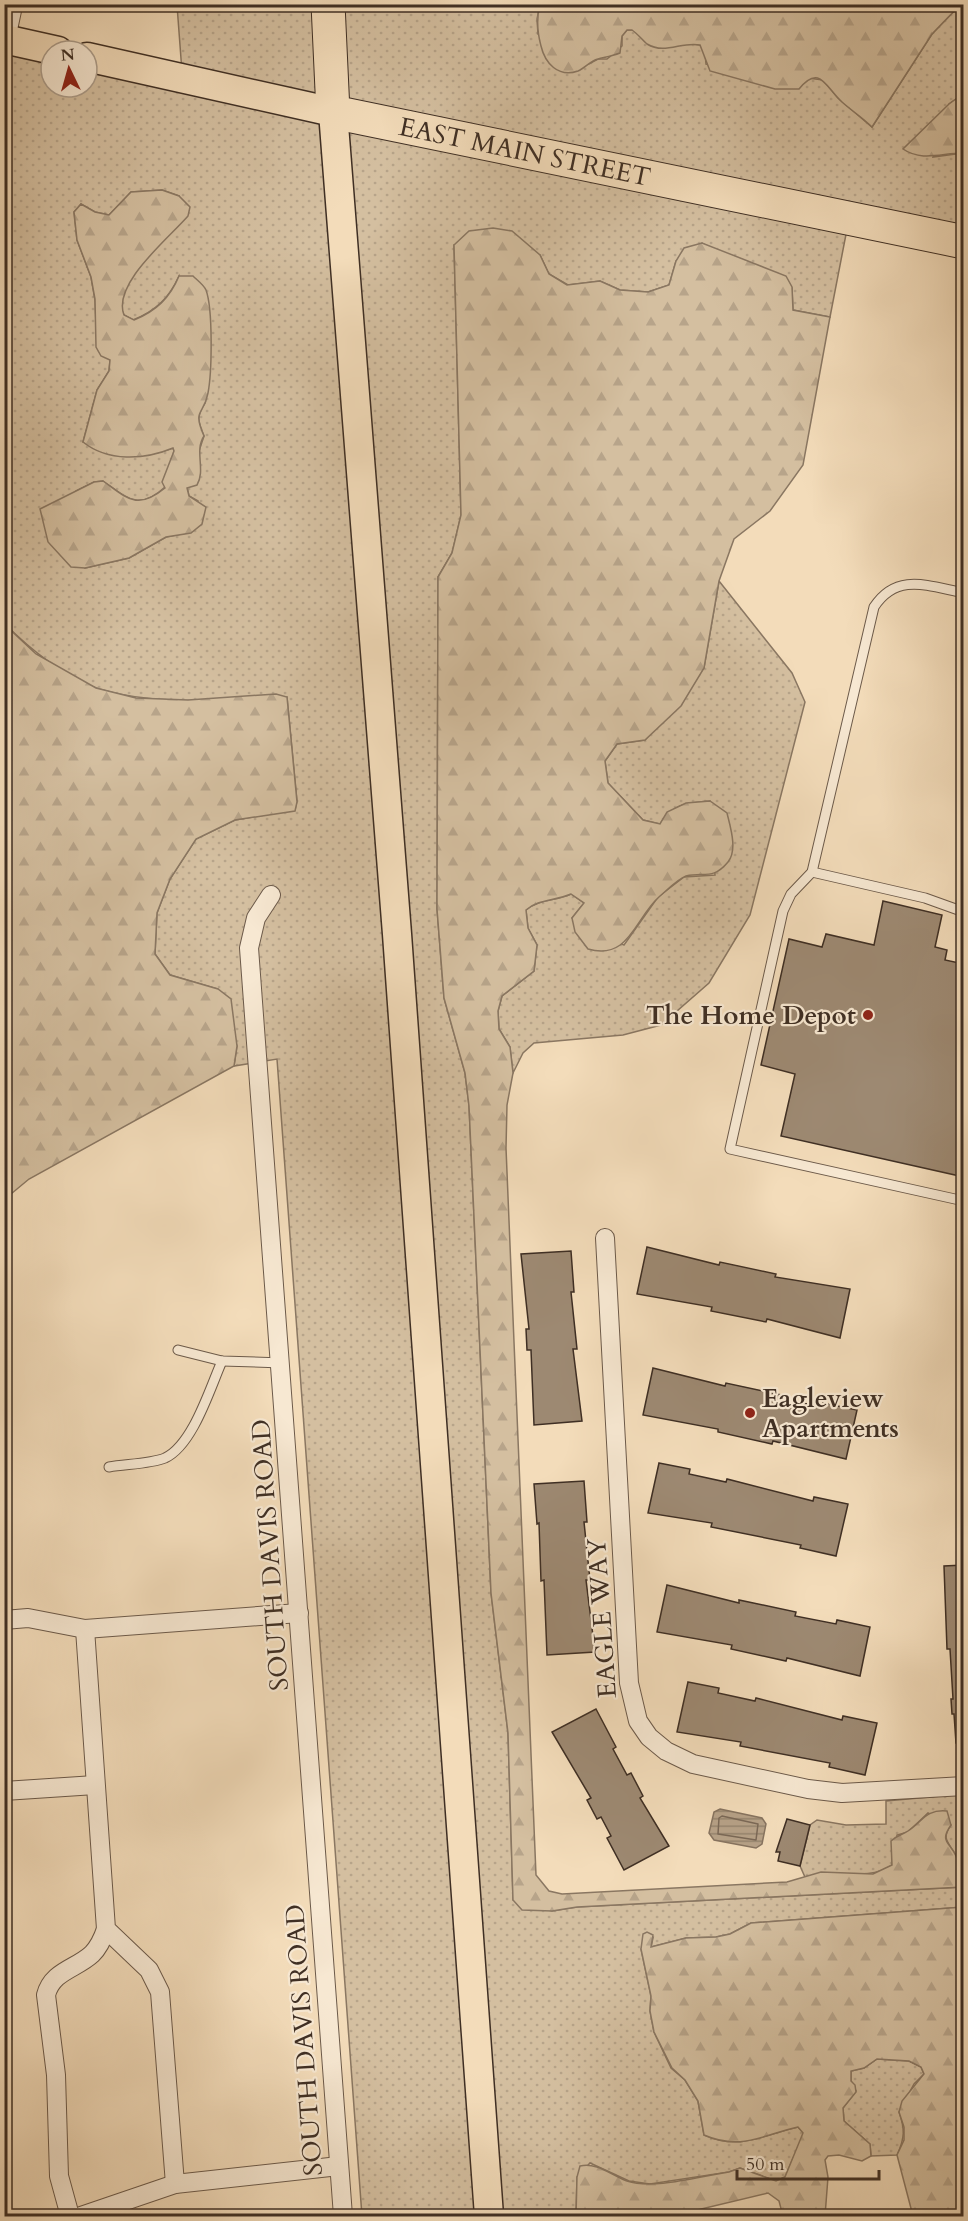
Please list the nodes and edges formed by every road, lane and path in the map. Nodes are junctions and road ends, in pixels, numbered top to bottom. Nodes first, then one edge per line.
1 (18, 4) edge
2 (328, 4) edge
3 (7, 40) edge
4 (39, 47) edge
5 (99, 60) edge
6 (333, 112) junction
7 (963, 242) edge
8 (963, 593) edge
9 (812, 872) junction
10 (271, 895) dead end
11 (963, 912) edge
12 (963, 1201) edge
13 (605, 1238) dead end
14 (178, 1350) dead end
15 (222, 1361) junction
16 (283, 1363) junction
17 (109, 1467) dead end
18 (299, 1613) junction
19 (4, 1620) edge
20 (85, 1629) junction
21 (95, 1785) junction
22 (963, 1786) edge
23 (4, 1791) edge
24 (106, 1929) junction
25 (339, 2166) junction
26 (175, 2184) junction
27 (121, 2210) edge
28 (70, 2217) edge
29 (81, 2217) edge
30 (343, 2217) edge
31 (489, 2217) edge

1 - 3 lane
2 - 6 highway
3 - 4 main road
5 - 6 main road, EAST MAIN STREET
6 - 7 highway, EAST MAIN STREET
6 - 31 main road
8 - 9 lane
9 - 11 lane
9 - 12 lane
10 - 16 street, SOUTH DAVIS ROAD
13 - 22 street, EAGLE WAY
14 - 15 lane
15 - 16 lane
15 - 17 lane
16 - 18 street, SOUTH DAVIS ROAD
18 - 20 street
18 - 25 street, SOUTH DAVIS ROAD
19 - 20 street
20 - 21 street
21 - 23 street
21 - 24 street
24 - 26 street
24 - 28 street
25 - 26 street
25 - 30 street, SOUTH DAVIS ROAD
26 - 27 street
27 - 29 street

